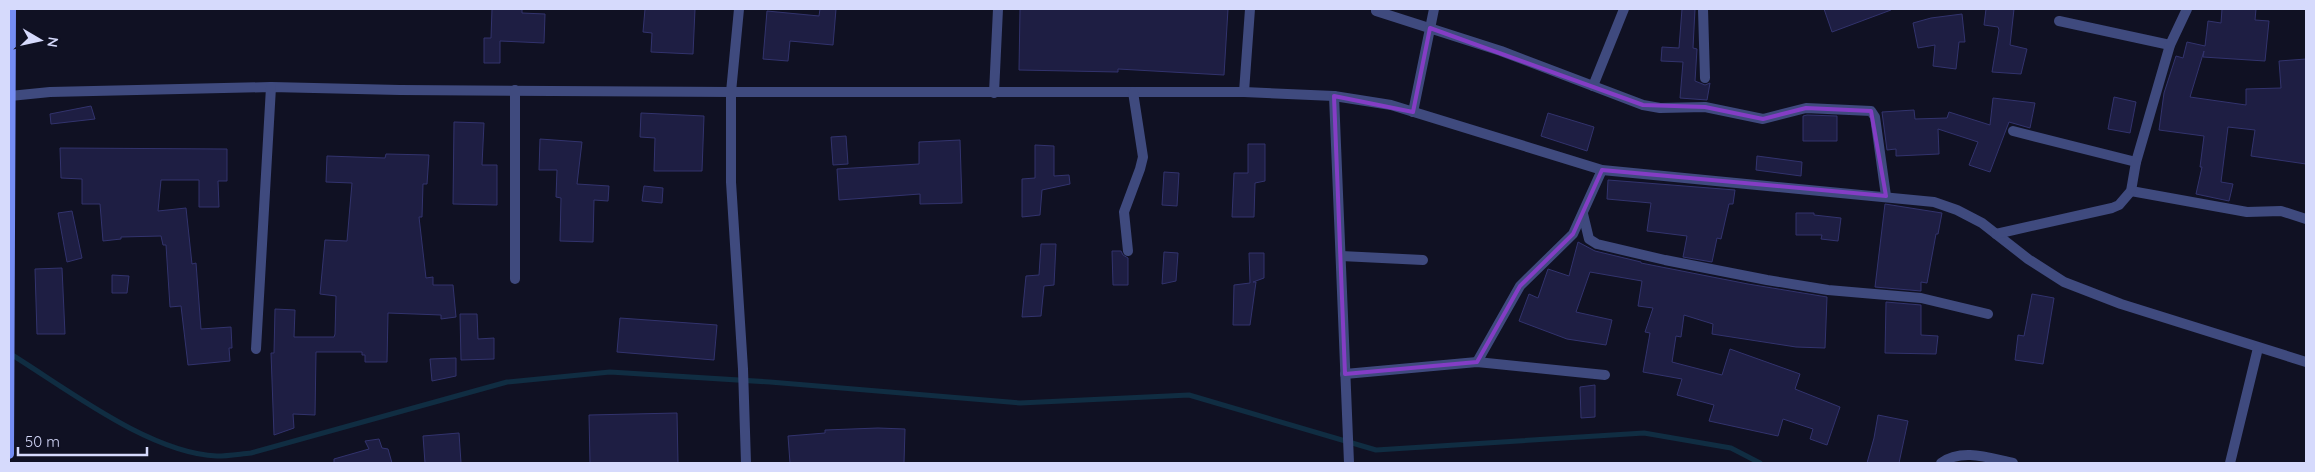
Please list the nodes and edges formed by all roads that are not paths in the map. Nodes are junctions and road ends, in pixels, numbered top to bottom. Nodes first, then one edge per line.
1 (11, 9) edge
2 (739, 9) edge
3 (998, 9) edge
4 (1250, 9) edge
5 (1434, 9) edge
6 (1703, 9) edge
7 (2187, 9) edge
8 (1624, 10) edge
9 (1376, 11) dead end
10 (2059, 21) dead end
11 (1430, 28) junction
12 (2170, 45) junction
13 (1705, 78) dead end
14 (1593, 86) junction
15 (271, 87) junction
16 (515, 90) junction
17 (731, 92) junction
18 (1133, 92) junction
19 (1244, 92) junction
20 (994, 93) junction
21 (10, 96) junction
22 (1334, 96) junction
23 (1413, 112) junction
24 (2013, 130) dead end
25 (2136, 162) junction
26 (1602, 170) junction
27 (2131, 191) junction
28 (1886, 196) junction
29 (1583, 214) junction
30 (2306, 219) edge
31 (1996, 234) junction
32 (1128, 251) dead end
33 (1341, 256) junction
34 (1423, 260) dead end
35 (514, 279) dead end
36 (1988, 314) dead end
37 (2258, 348) junction
38 (256, 349) dead end
39 (1477, 362) junction
40 (2306, 362) edge
41 (1346, 374) junction
42 (10, 375) edge
43 (1605, 375) dead end
44 (9, 454) edge
45 (746, 463) edge
46 (1349, 463) edge
47 (1940, 463) edge
48 (2013, 463) edge
49 (2230, 463) edge

1 - 21 main road
2 - 17 street
3 - 20 street
4 - 19 street
5 - 11 street
6 - 13 street
7 - 12 street
8 - 14 street
9 - 11 street
10 - 12 street
11 - 14 street
11 - 23 street
12 - 25 street
14 - 28 street
15 - 16 street
15 - 21 street
15 - 38 street
16 - 17 street
16 - 35 street
17 - 20 street
17 - 45 street
18 - 19 street
18 - 20 street
18 - 32 street
19 - 22 street
21 - 42 main road
22 - 23 street
22 - 33 street
23 - 26 street
24 - 25 street
25 - 27 street
26 - 28 street
26 - 29 street
27 - 30 street
27 - 31 street
28 - 31 street
29 - 36 street
29 - 39 street
31 - 37 street
33 - 34 street
33 - 41 street
37 - 40 street
37 - 49 street
39 - 41 street
39 - 43 street
41 - 46 street
42 - 44 main road
47 - 48 street

